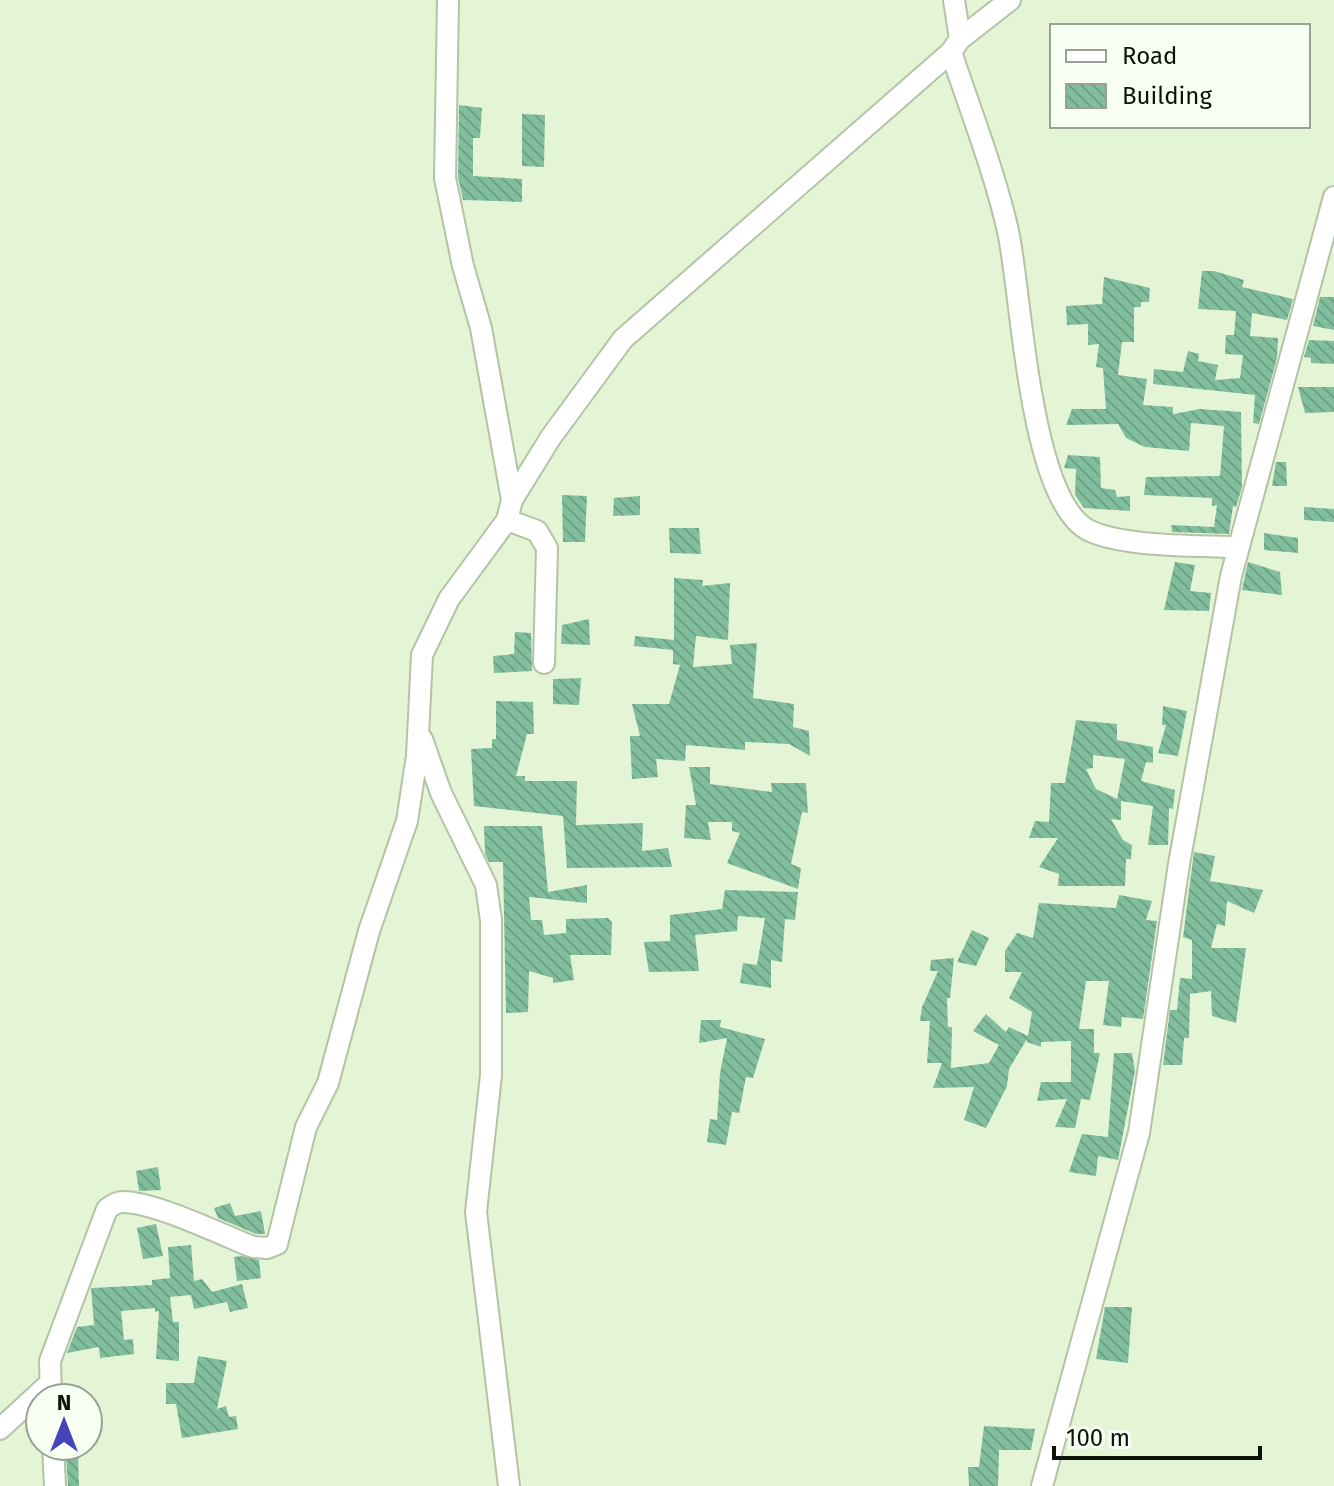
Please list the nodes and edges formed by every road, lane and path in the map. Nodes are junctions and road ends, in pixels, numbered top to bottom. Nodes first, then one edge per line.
1 (448, 0) edge
2 (954, 0) edge
3 (1010, 0) edge
4 (956, 46) junction
5 (1334, 197) edge
6 (510, 510) junction
7 (1238, 547) junction
8 (544, 663) dead end
9 (418, 727) junction
10 (50, 1382) edge
11 (24, 1410) edge
12 (0, 1429) edge
13 (54, 1462) edge
14 (55, 1486) edge
15 (509, 1486) edge
16 (1042, 1486) edge

1 - 6 street
2 - 4 street
3 - 4 street
4 - 6 street
4 - 7 street
5 - 7 street
6 - 8 street
6 - 9 street
7 - 16 street
9 - 10 street
9 - 15 street
11 - 12 street
13 - 14 street

